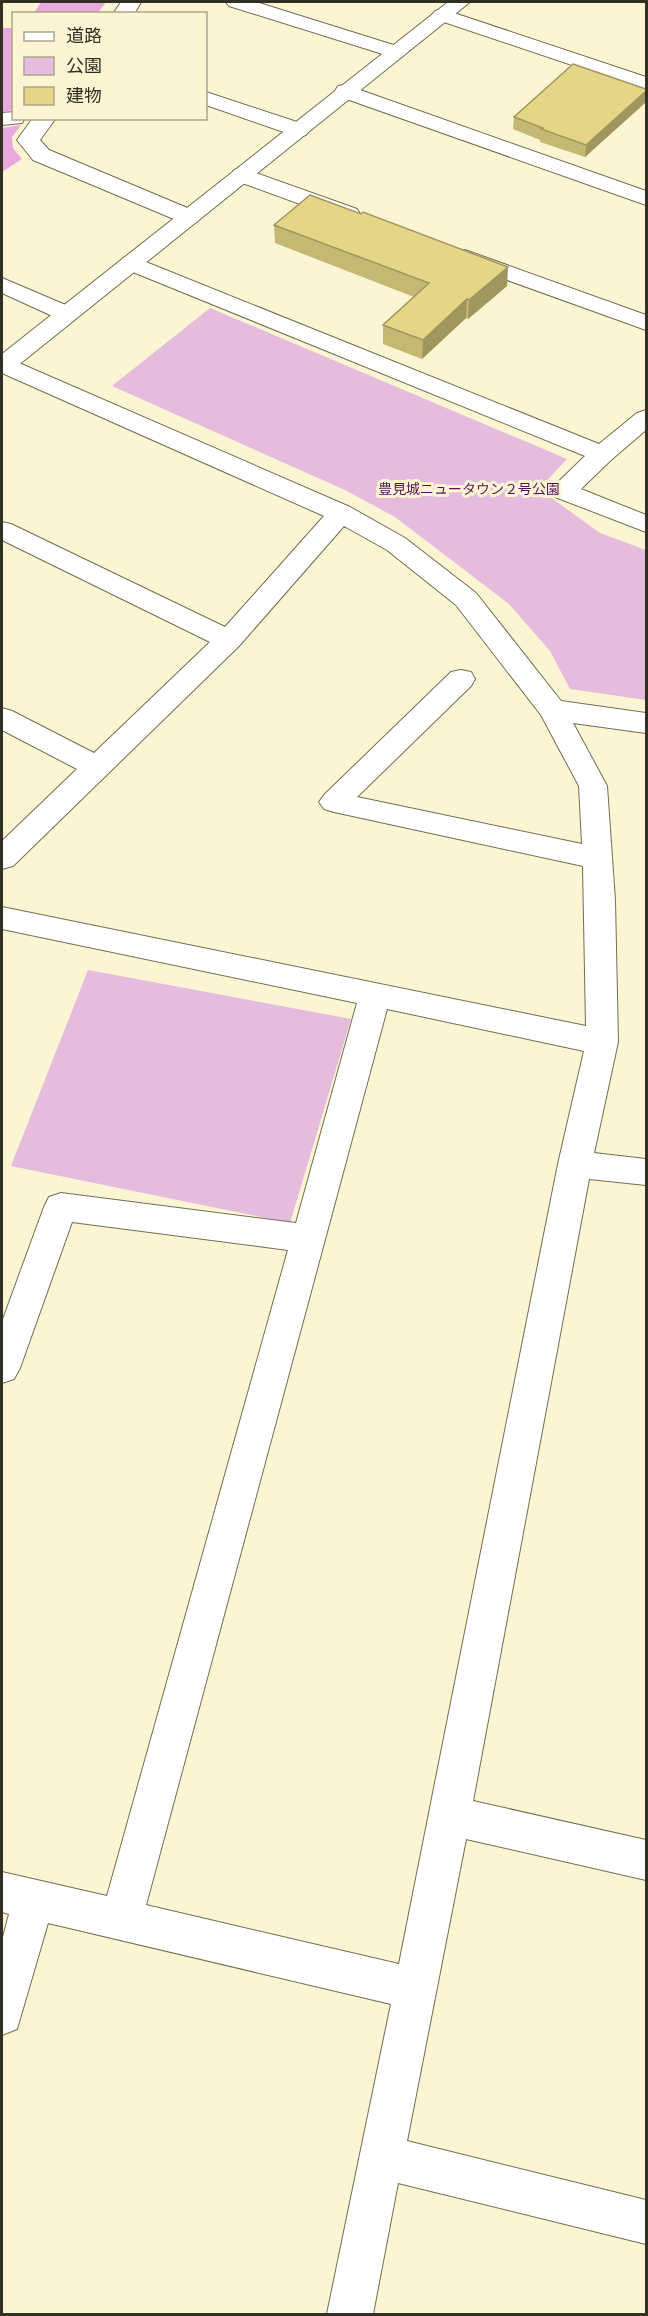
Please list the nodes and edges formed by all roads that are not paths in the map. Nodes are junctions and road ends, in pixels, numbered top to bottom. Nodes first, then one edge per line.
1 (236, 2) edge
2 (451, 8) edge
3 (396, 52) junction
4 (646, 84) edge
5 (346, 92) junction
6 (207, 98) edge
7 (44, 120) edge
8 (298, 130) junction
9 (242, 175) junction
10 (646, 198) edge
11 (189, 217) junction
12 (370, 222) edge
13 (447, 250) edge
14 (131, 263) junction
15 (2, 285) edge
16 (67, 314) junction
17 (646, 323) edge
18 (2, 365) edge
19 (646, 418) edge
20 (602, 454) junction
21 (341, 513) junction
22 (646, 524) edge
23 (2, 530) edge
24 (229, 640) junction
25 (461, 679) dead end
26 (552, 710) junction
27 (2, 718) edge
28 (646, 723) edge
29 (98, 766) junction
30 (2, 858) edge
31 (597, 858) junction
32 (2, 918) edge
33 (375, 995) junction
34 (602, 1042) junction
35 (575, 1164) junction
36 (646, 1172) edge
37 (307, 1238) junction
38 (2, 1368) edge
39 (450, 1816) junction
40 (646, 1860) edge
41 (18, 1896) edge
42 (121, 1920) junction
43 (414, 1988) junction
44 (2, 2014) edge
45 (381, 2157) junction
46 (646, 2222) edge
47 (350, 2314) edge

1 - 3 street
2 - 3 street
2 - 4 street
3 - 5 street
5 - 8 street
5 - 10 street
6 - 8 street
7 - 11 street
8 - 9 street
9 - 11 street
9 - 12 street
11 - 14 street
13 - 17 street
14 - 16 street
14 - 20 street
15 - 16 street
16 - 18 street
18 - 21 street
19 - 20 street
20 - 22 street
21 - 24 street
21 - 26 street
23 - 24 street
24 - 29 street
25 - 31 street
26 - 28 street
26 - 31 street
27 - 29 street
29 - 30 street
31 - 34 street
32 - 33 street
33 - 34 street
33 - 37 street
34 - 35 street
35 - 36 street
35 - 39 street
37 - 38 street
37 - 42 street
39 - 40 street
39 - 43 street
41 - 42 street
41 - 44 street
42 - 43 street
43 - 45 street
45 - 46 street
45 - 47 street

